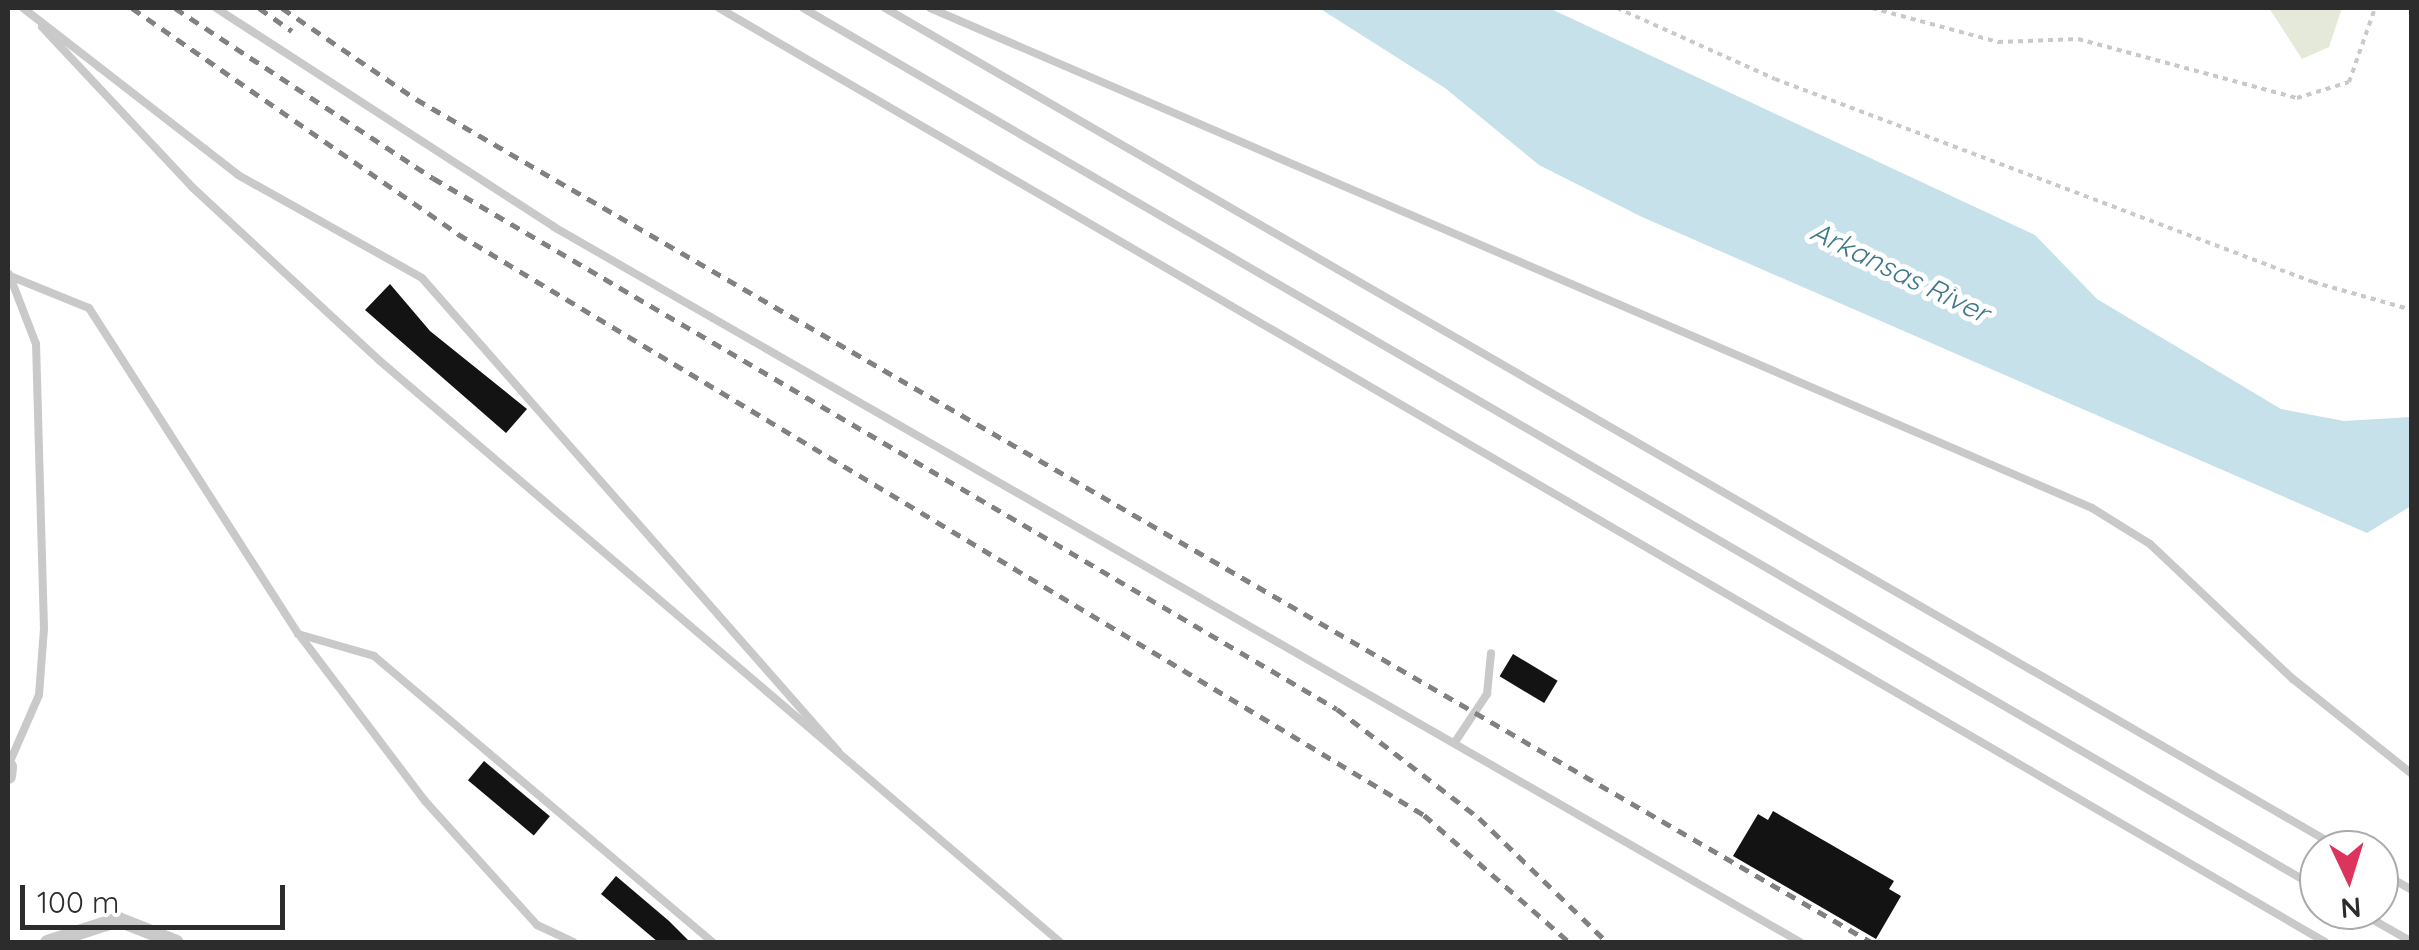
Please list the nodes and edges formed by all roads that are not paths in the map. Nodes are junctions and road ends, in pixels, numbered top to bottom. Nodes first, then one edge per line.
1 (23, 8) edge
2 (216, 8) edge
3 (719, 8) edge
4 (803, 8) edge
5 (885, 8) edge
6 (930, 8) edge
7 (42, 26) junction
8 (8, 274) edge
9 (298, 634) junction
10 (1490, 654) dead end
11 (1455, 742) junction
12 (8, 766) edge
13 (851, 766) junction
14 (2412, 774) edge
15 (8, 776) edge
16 (2308, 830) edge
17 (2299, 877) edge
18 (172, 940) edge
19 (47, 942) edge
20 (573, 942) edge
21 (712, 942) edge
22 (1060, 942) edge
23 (1800, 942) edge
24 (2325, 942) edge

1 - 7 lane
2 - 11 lane
3 - 24 lane
4 - 17 lane
5 - 16 lane
6 - 14 lane
7 - 13 lane
7 - 13 lane
8 - 9 lane
8 - 12 lane
9 - 20 lane
9 - 21 lane
10 - 11 lane
11 - 23 lane
12 - 15 street
13 - 22 lane
18 - 19 street

